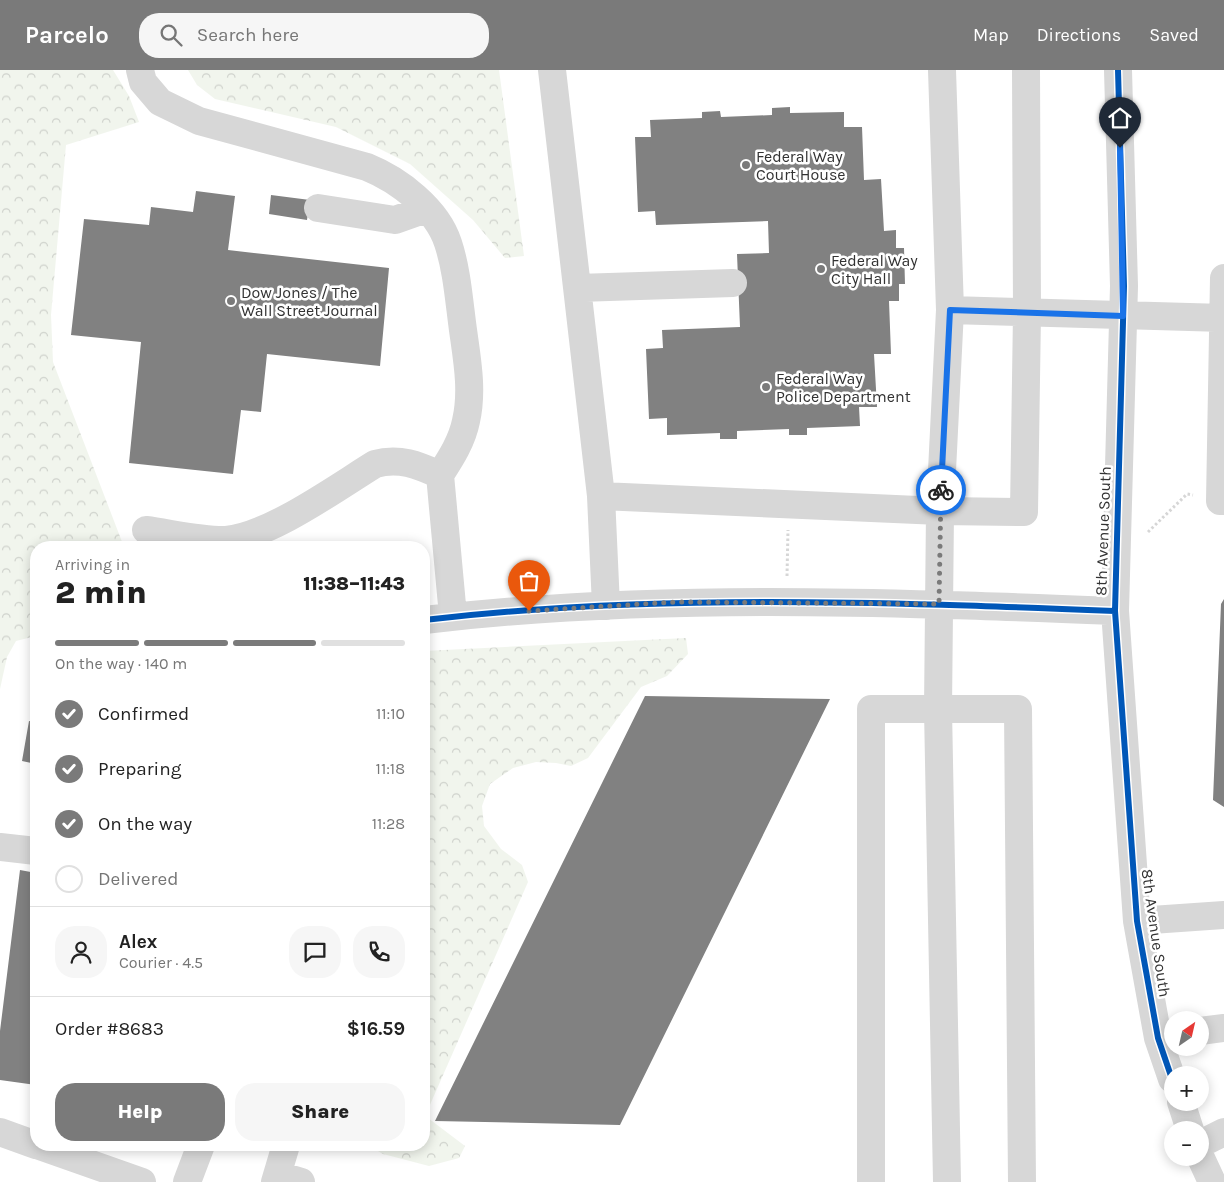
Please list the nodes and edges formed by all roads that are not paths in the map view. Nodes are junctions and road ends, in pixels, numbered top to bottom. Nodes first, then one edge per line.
1 (140, 70) edge
2 (552, 70) edge
3 (942, 70) edge
4 (1026, 70) edge
5 (1118, 70) edge
6 (318, 208) dead end
7 (426, 209) junction
8 (1224, 278) edge
9 (734, 283) dead end
10 (578, 288) junction
11 (950, 310) junction
12 (1027, 313) junction
13 (1123, 316) junction
14 (1224, 318) edge
15 (440, 476) junction
16 (600, 496) junction
17 (1222, 501) edge
18 (940, 511) junction
19 (146, 530) dead end
20 (939, 604) junction
21 (606, 606) junction
22 (1115, 611) junction
23 (453, 616) junction
24 (430, 619) edge
25 (938, 709) junction
26 (0, 847) edge
27 (30, 850) edge
28 (1224, 915) edge
29 (1137, 921) junction
30 (1224, 1028) edge
31 (1209, 1030) edge
32 (1164, 1032) edge
33 (0, 1132) edge
34 (1224, 1132) edge
35 (1209, 1140) edge
36 (30, 1143) edge
37 (54, 1151) edge
38 (200, 1151) edge
39 (286, 1151) edge
40 (1204, 1166) edge
41 (285, 1180) edge
42 (142, 1182) edge
43 (187, 1182) edge
44 (870, 1182) edge
45 (947, 1182) edge
46 (1022, 1182) edge
47 (1211, 1182) edge

1 - 7 street
2 - 10 street
3 - 11 street
4 - 12 street
5 - 13 street, 8th Avenue South
6 - 7 street
7 - 15 street
8 - 14 street
9 - 10 street
10 - 16 street
11 - 12 street
11 - 18 street
12 - 13 street
12 - 18 street
13 - 14 street
13 - 22 street, 8th Avenue South
14 - 17 street
15 - 19 street
15 - 23 street
16 - 18 street
16 - 21 street
18 - 20 street
20 - 21 street
20 - 22 street
20 - 25 street
21 - 23 street
22 - 29 street, 8th Avenue South
23 - 24 street
25 - 44 street
25 - 45 street
25 - 46 street
26 - 27 street
28 - 29 street
29 - 32 street, 8th Avenue South
30 - 31 street
33 - 36 street
34 - 35 street
37 - 42 street
38 - 43 street
39 - 41 street
40 - 47 street

